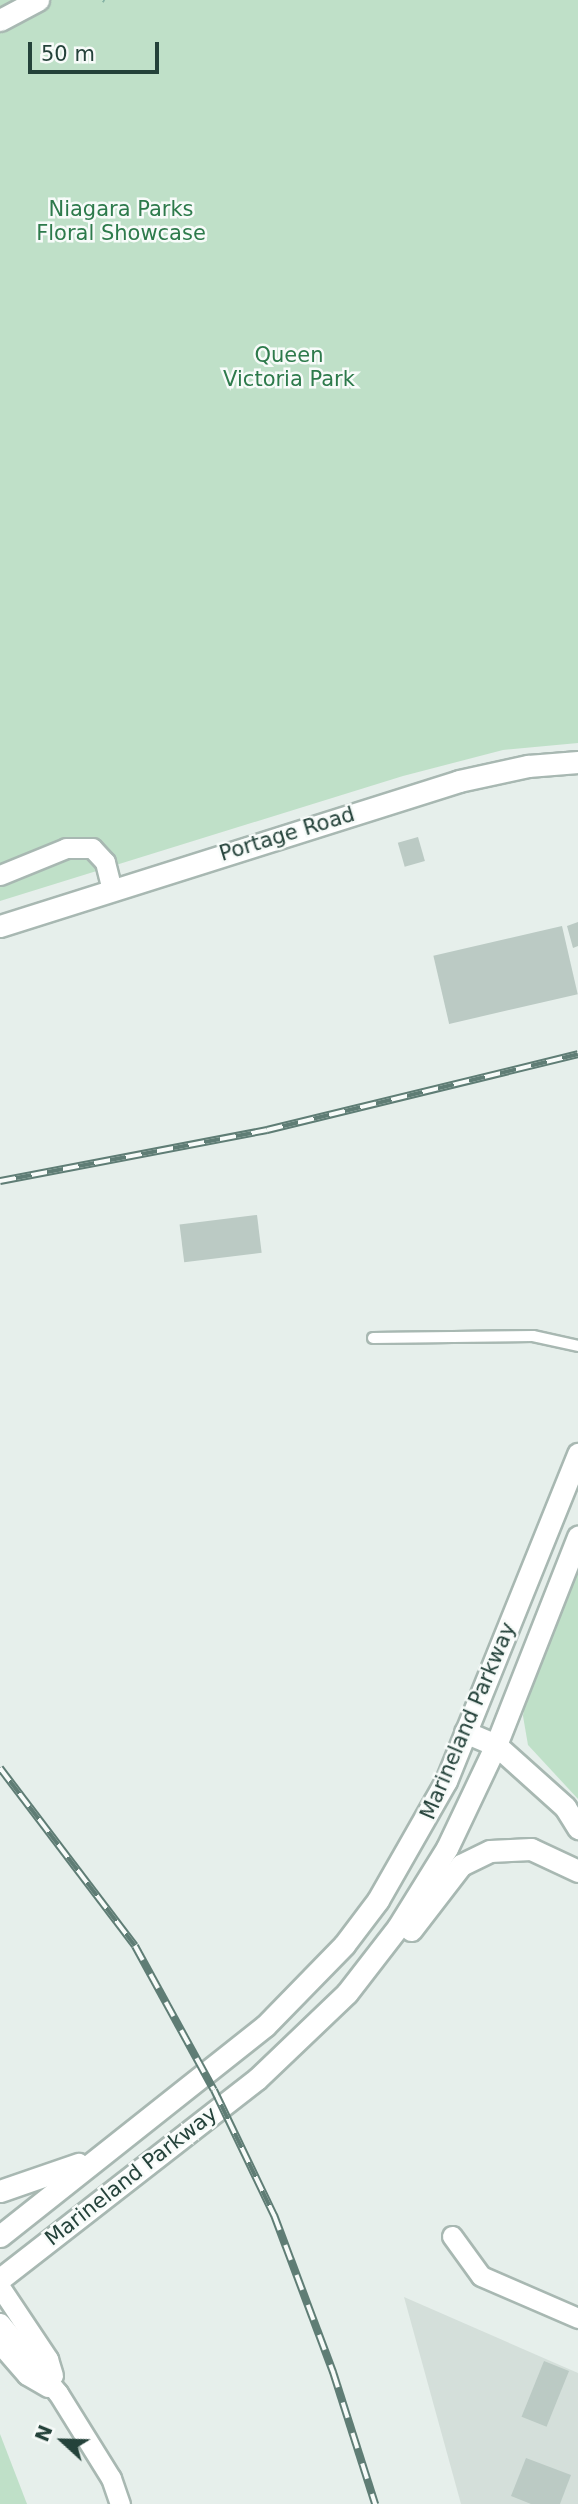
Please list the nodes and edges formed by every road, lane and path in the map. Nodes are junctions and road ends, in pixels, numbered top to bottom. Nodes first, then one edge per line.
1 (38, 0) edge
2 (0, 20) edge
3 (578, 748) edge
4 (578, 762) edge
5 (389, 802) junction
6 (0, 875) edge
7 (112, 890) junction
8 (0, 926) edge
9 (373, 1338) dead end
10 (578, 1346) edge
11 (578, 1454) edge
12 (578, 1537) edge
13 (466, 1732) junction
14 (496, 1745) junction
15 (578, 1828) edge
16 (578, 1871) edge
17 (257, 2078) junction
18 (115, 2147) junction
19 (0, 2191) edge
20 (0, 2236) edge
21 (452, 2236) dead end
22 (0, 2279) edge
23 (0, 2287) edge
24 (578, 2318) edge
25 (0, 2323) edge
26 (0, 2344) edge
27 (58, 2392) junction
28 (120, 2504) edge

1 - 2 main road
3 - 5 main road
4 - 5 main road, Portage Road
5 - 7 main road, Portage Road
6 - 7 street
7 - 8 main road, Portage Road
9 - 10 lane
11 - 13 main road, Marineland Parkway
12 - 14 main road, Marineland Parkway
13 - 14 main road
13 - 18 main road, Marineland Parkway
14 - 15 main road
14 - 17 main road, Marineland Parkway
16 - 17 main road
17 - 22 main road, Marineland Parkway
18 - 19 main road
18 - 20 main road, Marineland Parkway
21 - 24 street
23 - 27 street
25 - 27 street
26 - 27 street
27 - 28 street

